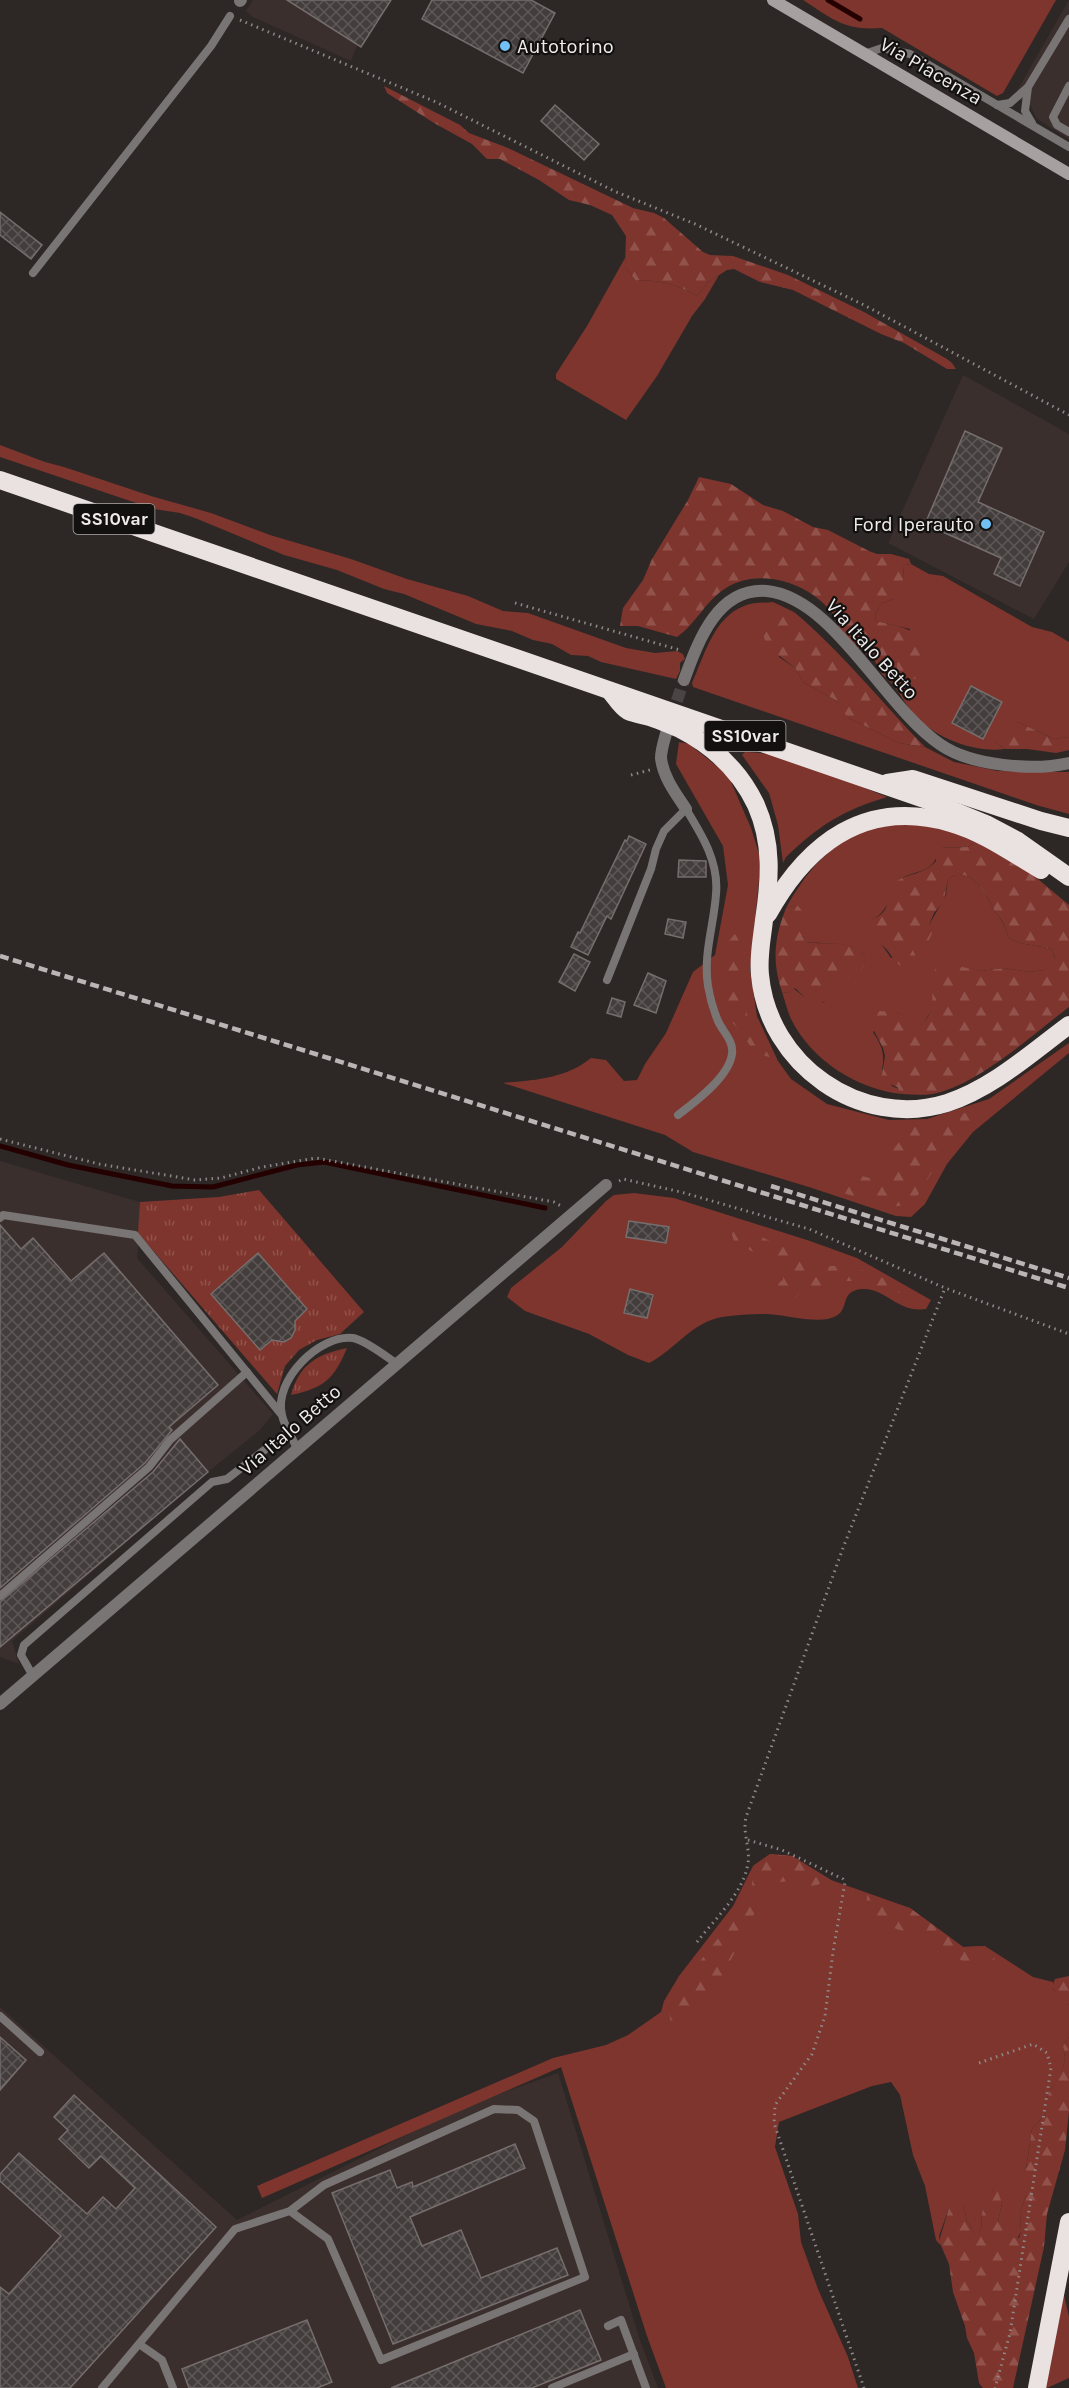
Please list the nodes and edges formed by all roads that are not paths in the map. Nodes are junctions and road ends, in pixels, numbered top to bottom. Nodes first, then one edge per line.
1 (773, 0) edge
2 (230, 16) road end
3 (1067, 22) edge
4 (864, 54) junction
5 (1069, 86) edge
6 (1028, 87) junction
7 (997, 105) junction
8 (1042, 132) junction
9 (1069, 132) edge
10 (1069, 147) edge
11 (1069, 174) edge
12 (33, 273) dead end
13 (0, 480) edge
14 (684, 680) tunnel mouth
15 (608, 690) junction
16 (667, 730) tunnel mouth
17 (1069, 763) edge
18 (882, 784) junction
19 (686, 809) junction
20 (1069, 828) edge
21 (1069, 877) edge
22 (764, 921) junction
23 (607, 980) dead end
24 (1069, 1025) edge
25 (678, 1115) dead end
26 (606, 1185) road end
27 (0, 1218) edge
28 (398, 1364) junction
29 (247, 1372) junction
30 (281, 1414) junction
31 (289, 1431) junction
32 (297, 1449) junction
33 (0, 1596) edge
34 (33, 1676) junction
35 (0, 1704) edge
36 (0, 2016) edge
37 (40, 2052) dead end
38 (290, 2211) junction
39 (1069, 2222) edge
40 (608, 2326) dead end
41 (139, 2344) junction
42 (634, 2354) junction
43 (102, 2388) edge
44 (173, 2388) edge
45 (552, 2388) edge
46 (646, 2388) edge
47 (1037, 2388) edge

1 - 4 main road, Via Piacenza
2 - 12 lane
3 - 6 lane
4 - 7 lane
4 - 11 main road, Via Piacenza
5 - 9 lane
6 - 7 lane
6 - 8 lane
7 - 8 lane
8 - 10 lane
13 - 15 highway, SS10var
14 - 17 street, Via Italo Betto
15 - 18 highway, SS10var
15 - 22 highway
16 - 19 street
18 - 20 highway
18 - 21 highway, SS10var
19 - 23 lane
19 - 25 lane
21 - 22 highway
22 - 24 highway
26 - 28 street, Via Italo Betto
27 - 29 lane
28 - 30 lane
28 - 32 street, Via Italo Betto
29 - 30 lane
29 - 33 lane
30 - 31 lane
31 - 32 lane
31 - 34 lane
32 - 34 street, Via Italo Betto
34 - 35 street, Via Italo Betto
36 - 37 lane
38 - 38 lane
38 - 41 lane
39 - 47 highway
40 - 42 lane
41 - 43 lane
41 - 44 lane
42 - 45 lane
42 - 46 lane

